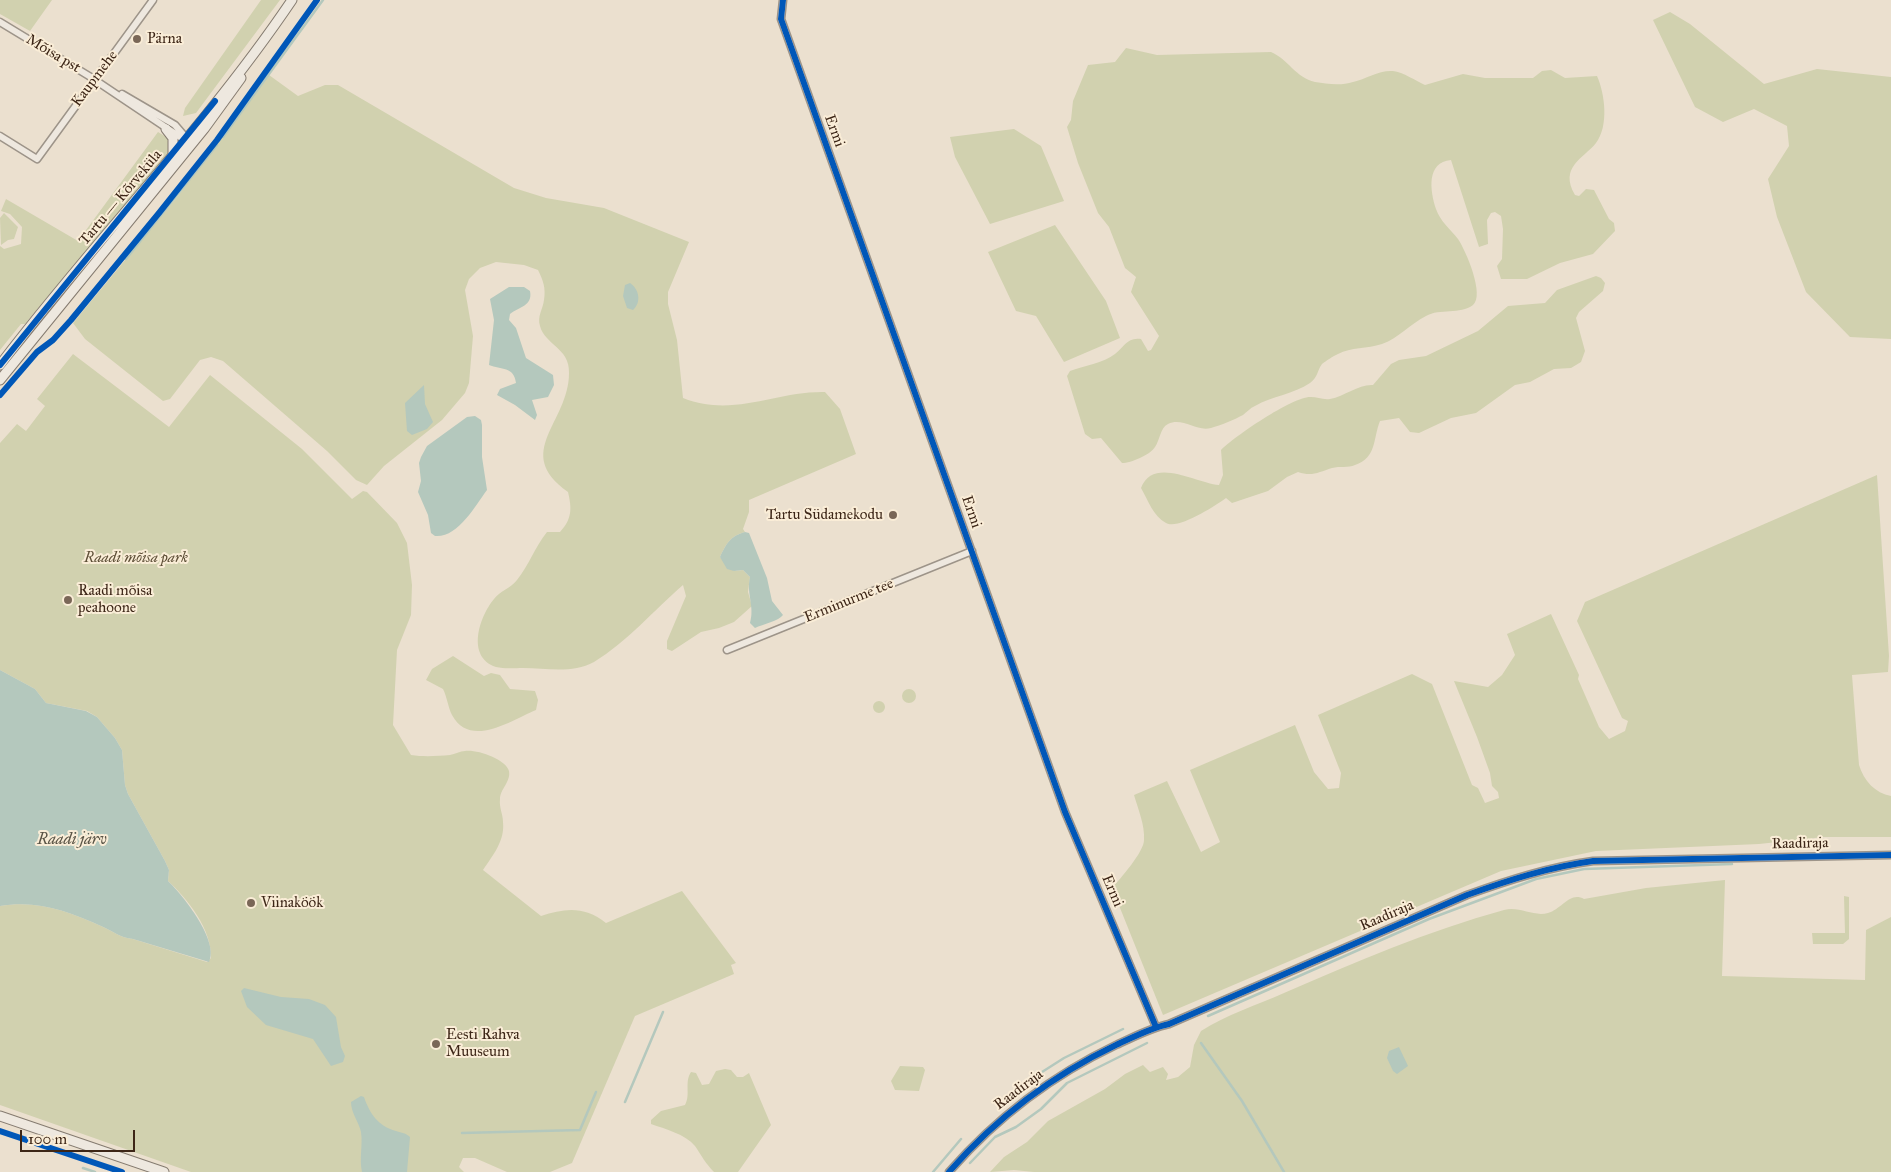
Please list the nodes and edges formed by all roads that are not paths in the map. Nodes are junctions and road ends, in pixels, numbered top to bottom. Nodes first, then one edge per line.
1 (152, 0) edge
2 (292, 0) edge
3 (783, 0) edge
4 (0, 22) edge
5 (95, 80) junction
6 (105, 87) junction
7 (166, 128) junction
8 (0, 136) edge
9 (189, 141) junction
10 (173, 155) junction
11 (0, 366) edge
12 (0, 380) edge
13 (972, 552) junction
14 (726, 650) dead end
15 (1891, 855) edge
16 (1156, 1027) junction
17 (0, 1116) edge
18 (164, 1172) edge
19 (949, 1172) edge

1 - 5 street, Kaupmehe
2 - 9 main road, Tartu — Kõrveküla
3 - 13 street, Ermi
4 - 5 street, Mõisa pst
5 - 6 street, Mõisa pst
5 - 8 street, Kaupmehe
6 - 7 street, Mõisa pst
6 - 9 street, Mõisa pst
7 - 9 street, Mõisa pst
7 - 10 main road
9 - 10 main road, Tartu — Kõrveküla
9 - 12 main road, Tartu — Kõrveküla
10 - 11 main road, Tartu — Kõrveküla
13 - 14 street, Erminurme tee
13 - 16 street, Ermi
15 - 16 street, Raadiraja
16 - 19 street, Raadiraja
17 - 18 main road

